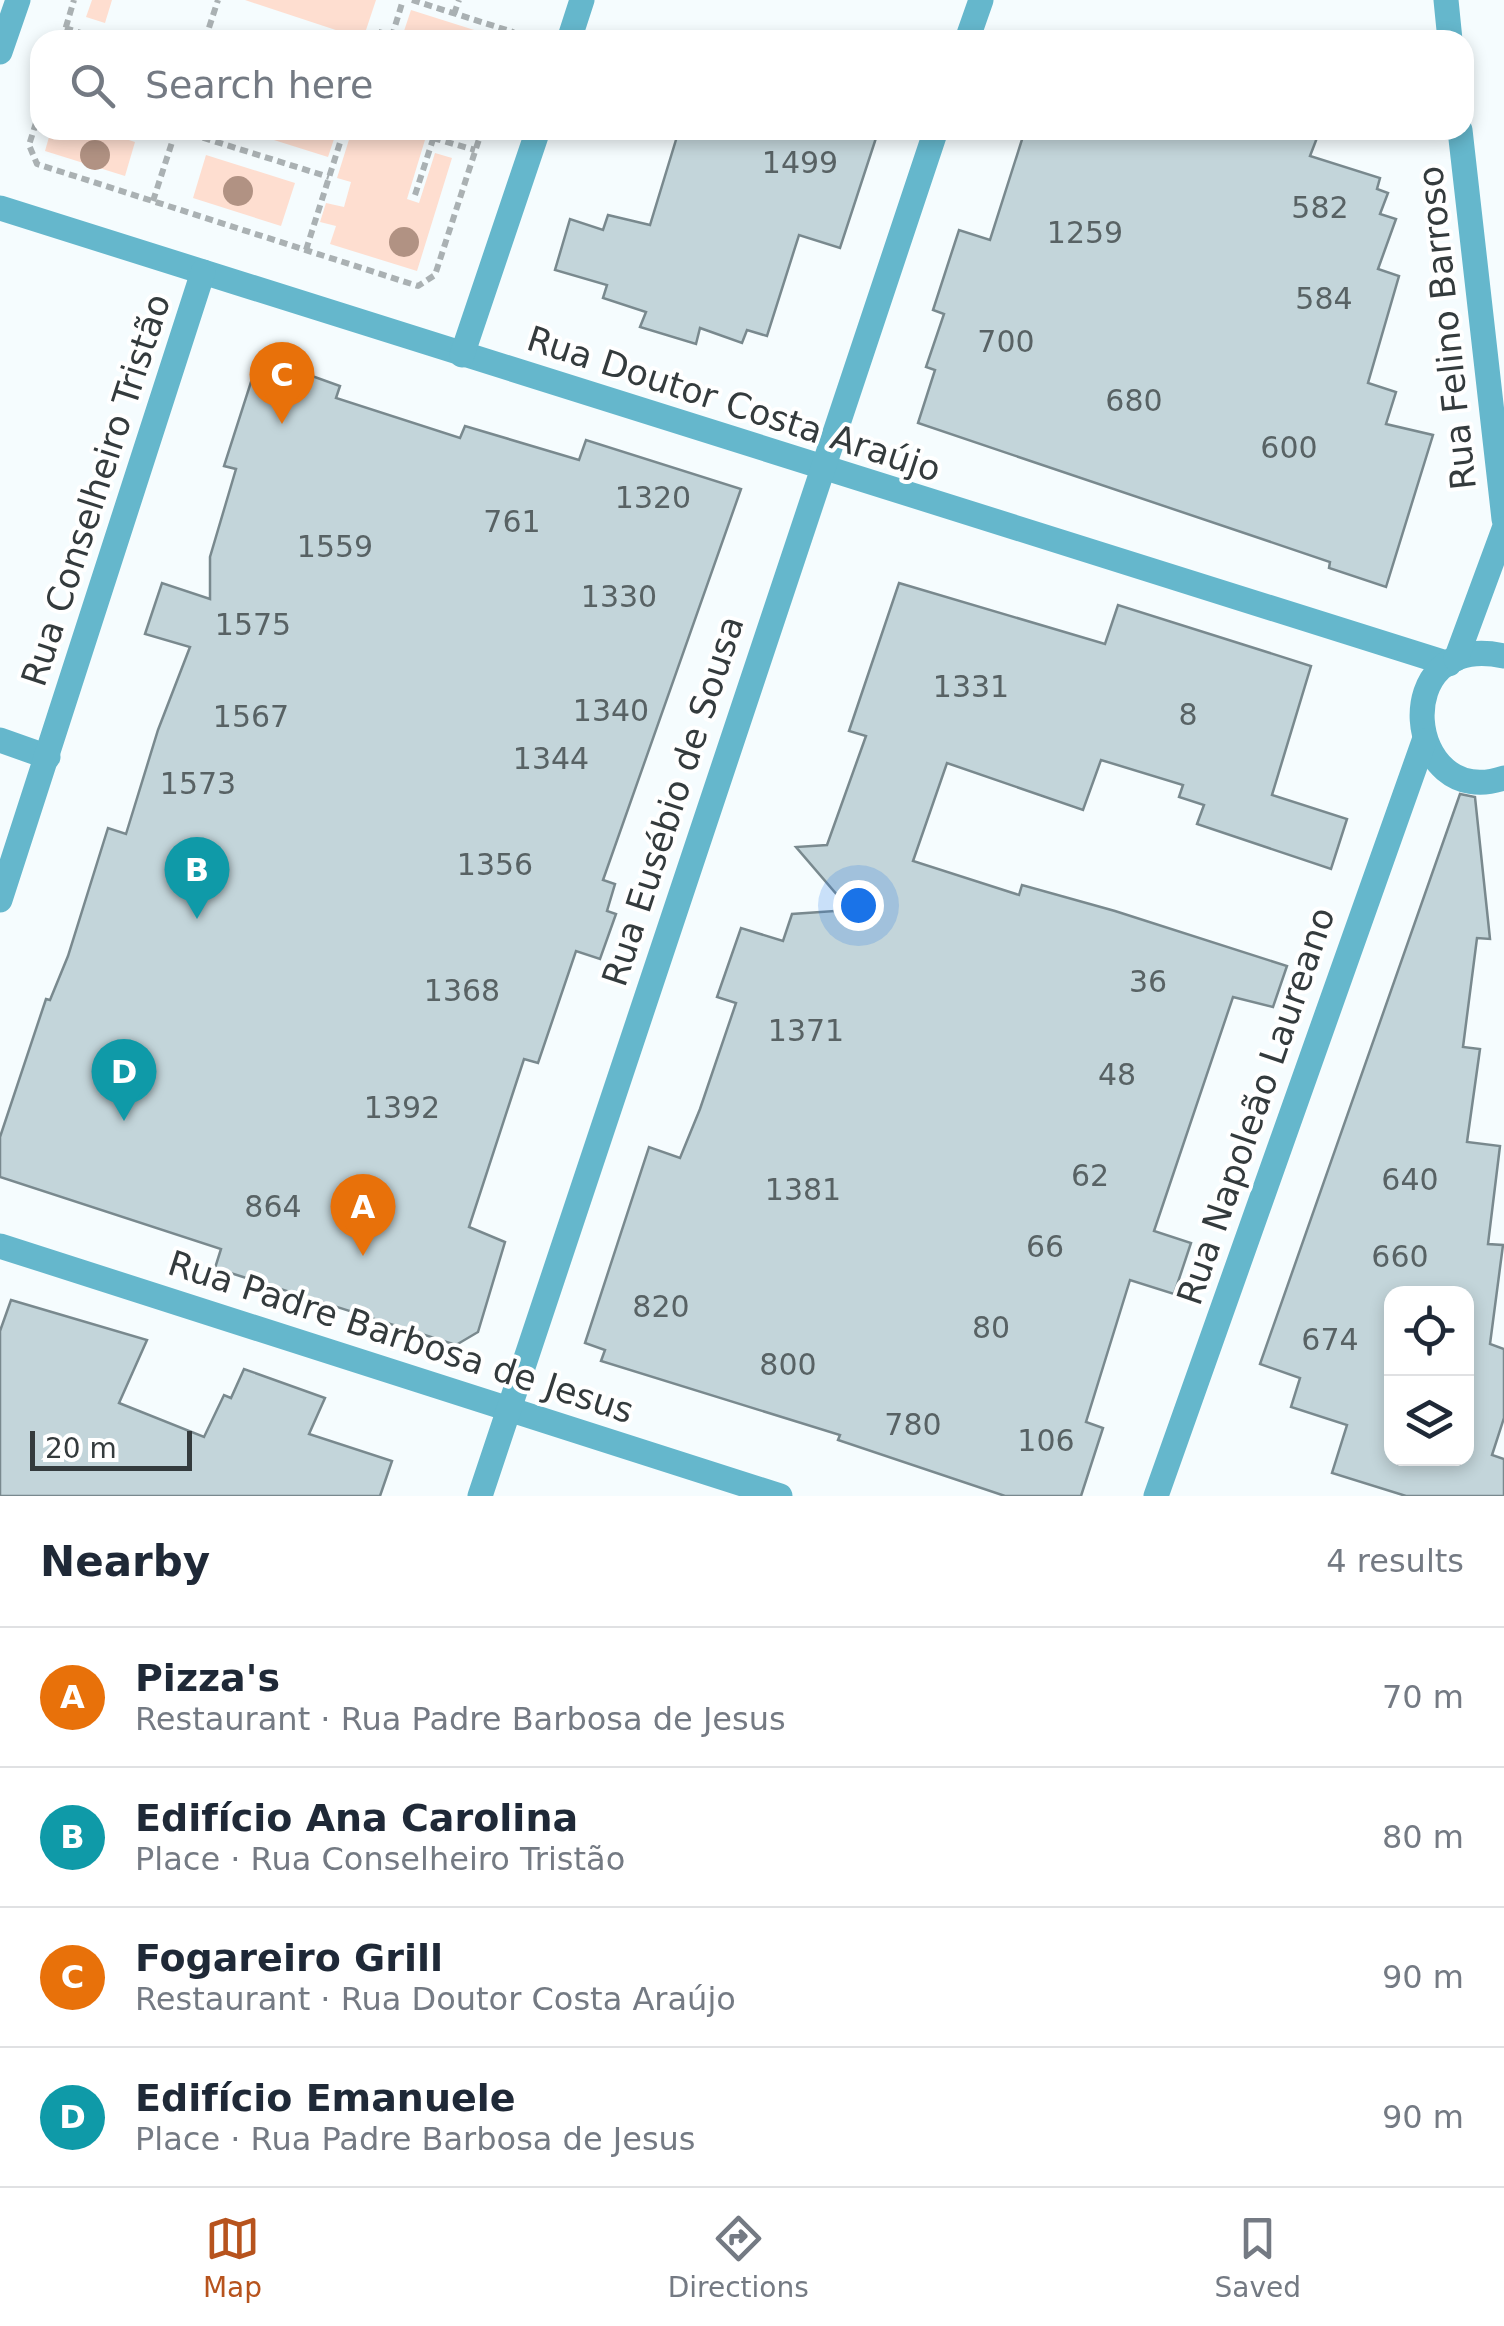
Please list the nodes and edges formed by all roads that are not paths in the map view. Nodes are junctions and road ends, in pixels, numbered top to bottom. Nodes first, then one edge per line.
1 (18, 0) edge
2 (582, 0) edge
3 (981, 0) edge
4 (1446, 0) edge
5 (572, 30) edge
6 (970, 30) edge
7 (1449, 30) edge
8 (0, 52) edge
9 (535, 140) edge
10 (933, 140) edge
11 (1461, 140) edge
12 (0, 208) edge
13 (202, 272) junction
14 (462, 354) junction
15 (820, 469) junction
16 (1504, 519) edge
17 (1504, 529) edge
18 (1504, 656) edge
19 (1452, 662) junction
20 (0, 740) edge
21 (1424, 740) junction
22 (48, 757) junction
23 (1504, 778) edge
24 (0, 900) edge
25 (0, 1246) edge
26 (509, 1408) junction
27 (480, 1496) edge
28 (780, 1496) edge
29 (1156, 1496) edge

1 - 8 street
2 - 5 street
3 - 6 street
4 - 7 street
9 - 14 street
10 - 15 street, Rua Eusébio de Sousa
11 - 16 street, Rua Felino Barroso
12 - 13 street, Rua Doutor Costa Araújo
13 - 14 street, Rua Doutor Costa Araújo
13 - 22 street, Rua Conselheiro Tristão
14 - 15 street, Rua Doutor Costa Araújo
15 - 19 street, Rua Doutor Costa Araújo
15 - 26 street, Rua Eusébio de Sousa
17 - 19 street, Rua Felino Barroso
18 - 19 street
19 - 21 street, Rua Felino Barroso
20 - 22 street
21 - 23 street
21 - 29 street, Rua Napoleão Laureano
22 - 24 street, Rua Conselheiro Tristão
25 - 26 street, Rua Padre Barbosa de Jesus
26 - 27 street, Rua Eusébio de Sousa
26 - 28 street, Rua Padre Barbosa de Jesus

